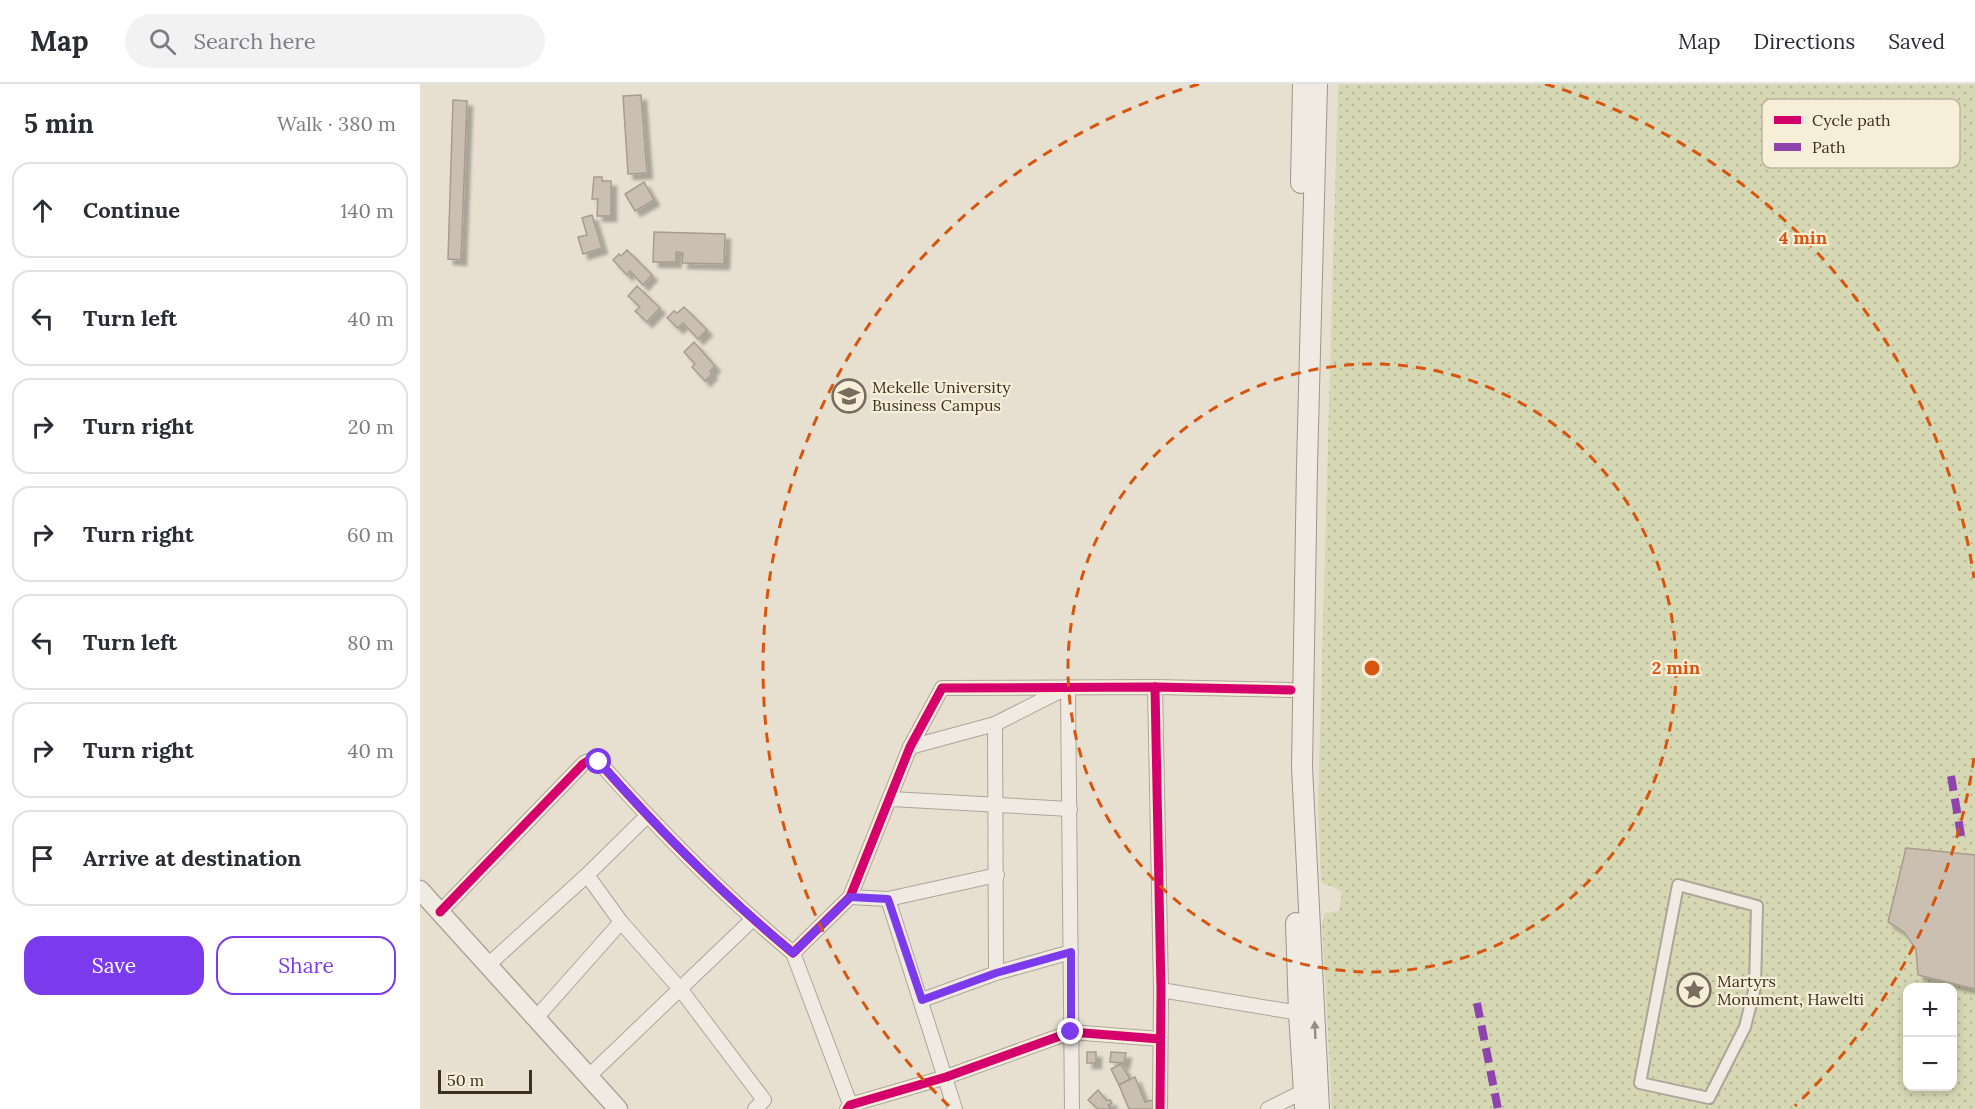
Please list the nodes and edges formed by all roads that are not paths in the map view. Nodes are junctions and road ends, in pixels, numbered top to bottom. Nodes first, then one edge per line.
1 (1304, 84) edge
2 (1317, 84) edge
3 (1068, 687) junction
4 (1155, 687) junction
5 (1291, 690) junction
6 (995, 724) junction
7 (910, 747) junction
8 (891, 799) junction
9 (996, 807) junction
10 (1070, 809) junction
11 (647, 816) junction
12 (587, 875) junction
13 (997, 875) junction
14 (420, 891) edge
15 (850, 897) junction
16 (888, 899) junction
17 (440, 912) junction
18 (753, 919) junction
19 (621, 922) junction
20 (1071, 952) junction
21 (793, 953) junction
22 (488, 965) junction
23 (996, 973) junction
24 (681, 990) junction
25 (1161, 990) junction
26 (922, 1000) junction
27 (1299, 1013) junction
28 (536, 1018) junction
29 (1071, 1032) junction
30 (1160, 1039) junction
31 (589, 1076) junction
32 (946, 1077) junction
33 (1709, 1098) joint
34 (1305, 1100) edge
35 (850, 1108) edge
36 (618, 1109) edge
37 (754, 1109) edge
38 (955, 1109) edge
39 (1072, 1109) edge
40 (1160, 1109) edge
41 (1268, 1109) edge
42 (1319, 1109) edge

1 - 5 main road
42 -> 2 main road
3 - 4 street
3 - 6 street
3 - 7 street
3 - 10 street
4 - 5 street
4 - 25 street
5 - 27 main road
6 - 7 street
6 - 9 street
7 - 8 street
8 - 9 street
8 - 15 street
9 - 10 street
9 - 13 street
10 - 20 street
11 - 12 street
11 - 17 street
11 - 18 street
12 - 19 street
12 - 22 street
13 - 16 street
13 - 23 street
14 - 17 street
15 - 16 street
15 - 21 street
16 - 26 street
17 - 22 street
18 - 21 street
18 - 24 street
19 - 24 street
19 - 28 street
20 - 23 street
20 - 29 street
21 - 35 street
22 - 28 street
23 - 26 street
24 - 31 street
24 - 37 street
25 - 27 street
25 - 30 street
26 - 32 street
27 - 34 main road
28 - 31 street
29 - 30 street
29 - 32 street
29 - 39 street
30 - 40 street
31 - 36 street
32 - 35 street
32 - 38 street
33 - 33 street
34 - 41 street

